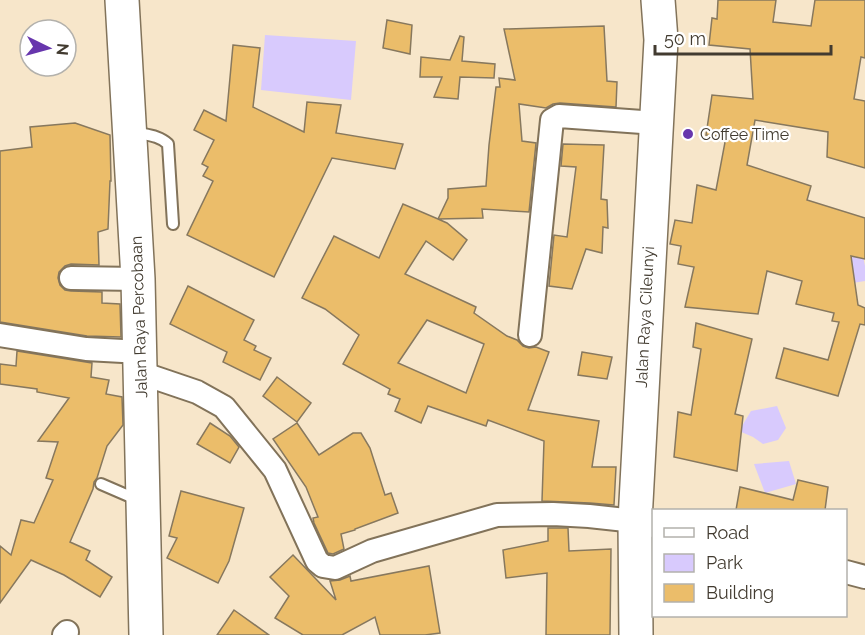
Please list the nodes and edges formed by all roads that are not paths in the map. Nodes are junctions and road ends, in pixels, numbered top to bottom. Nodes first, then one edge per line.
1 (122, 0) edge
2 (658, 0) edge
3 (656, 123) junction
4 (130, 131) junction
5 (173, 224) dead end
6 (71, 278) dead end
7 (138, 279) junction
8 (0, 335) edge
9 (530, 336) dead end
10 (141, 363) junction
11 (101, 484) dead end
12 (143, 502) junction
13 (644, 524) edge
14 (847, 572) edge
15 (865, 577) edge
16 (146, 635) edge
17 (636, 635) edge

1 - 4 highway, Jalan Raya Percobaan
2 - 3 highway, Jalan Raya Cileunyi
3 - 9 street
3 - 13 highway, Jalan Raya Cileunyi
4 - 5 lane
4 - 7 highway, Jalan Raya Percobaan
6 - 7 street
7 - 10 highway, Jalan Raya Percobaan
8 - 10 street
10 - 12 highway, Jalan Raya Percobaan
10 - 13 street
11 - 12 lane
12 - 16 highway, Jalan Raya Percobaan
13 - 17 highway, Jalan Raya Cileunyi
14 - 15 street

